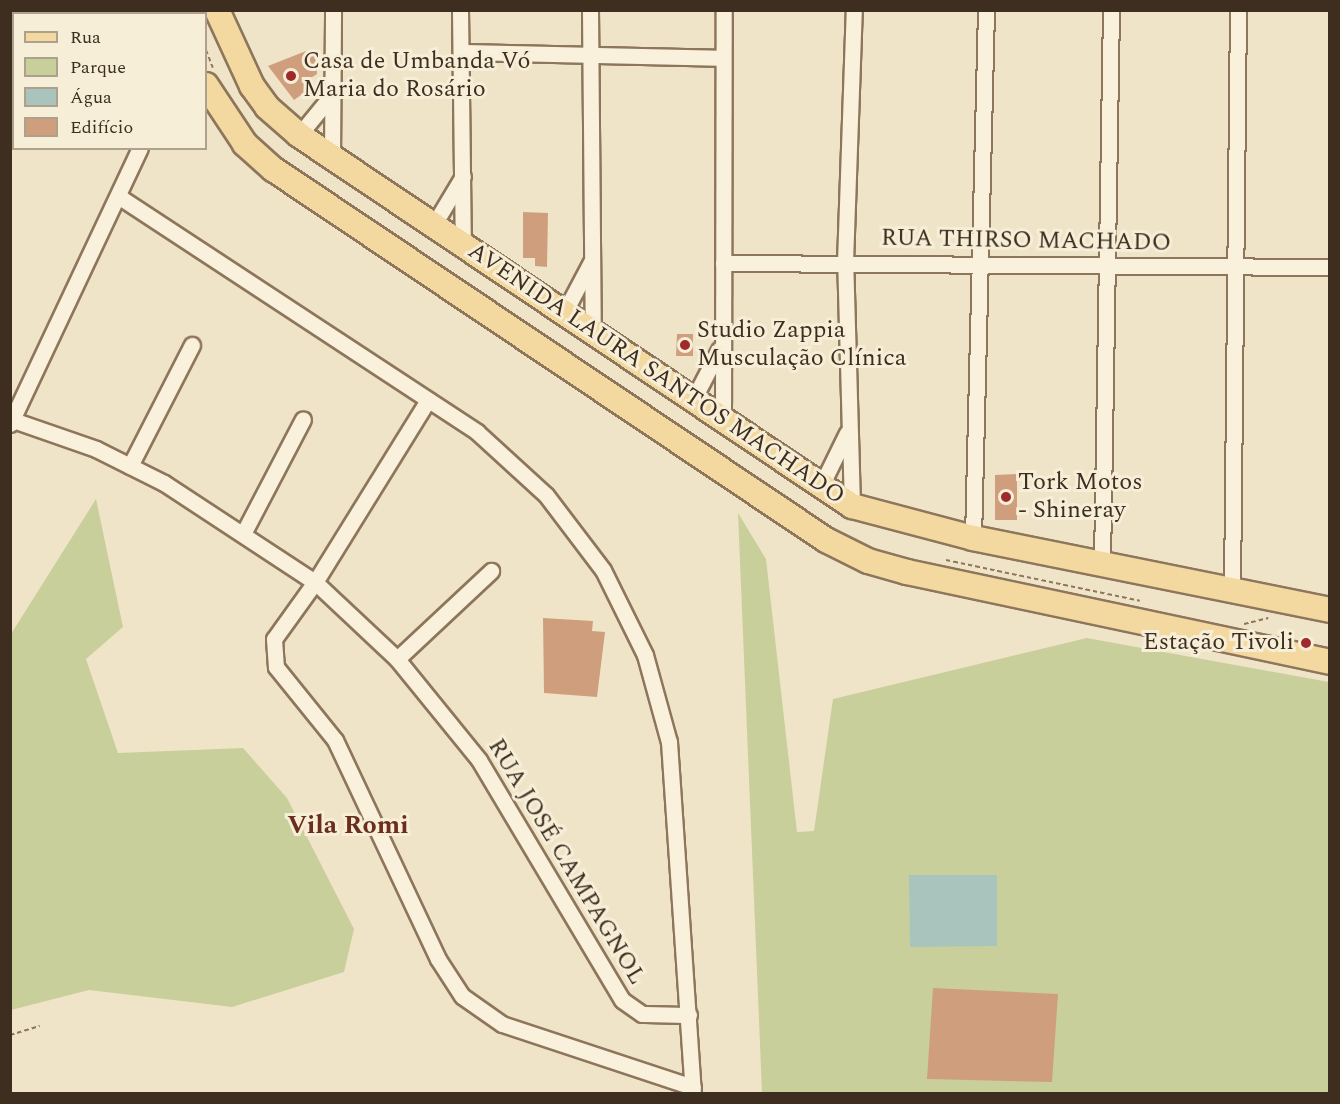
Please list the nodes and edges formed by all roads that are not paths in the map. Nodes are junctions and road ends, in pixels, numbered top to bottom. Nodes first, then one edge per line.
1 (218, 10) edge
2 (333, 10) edge
3 (460, 10) edge
4 (590, 10) edge
5 (724, 10) edge
6 (854, 10) edge
7 (986, 10) edge
8 (1111, 10) edge
9 (1238, 10) edge
10 (461, 52) junction
11 (590, 55) junction
12 (722, 58) junction
13 (207, 87) edge
14 (335, 91) junction
15 (299, 135) junction
16 (139, 150) edge
17 (333, 160) junction
18 (462, 176) junction
19 (118, 196) junction
20 (433, 226) junction
21 (463, 245) junction
22 (592, 260) junction
23 (845, 262) junction
24 (723, 263) junction
25 (980, 264) junction
26 (1106, 265) junction
27 (1232, 266) junction
28 (1329, 267) edge
29 (563, 315) junction
30 (593, 336) junction
31 (192, 345) dead end
32 (720, 347) junction
33 (428, 400) junction
34 (692, 402) junction
35 (303, 419) dead end
36 (11, 421) edge
37 (723, 423) junction
38 (849, 430) junction
39 (130, 466) junction
40 (820, 488) junction
41 (852, 506) junction
42 (244, 532) junction
43 (973, 538) junction
44 (1101, 563) junction
45 (491, 571) dead end
46 (315, 582) junction
47 (1232, 589) junction
48 (1329, 610) edge
49 (397, 659) junction
50 (1329, 662) edge
51 (689, 1015) junction
52 (693, 1090) edge

1 - 15 main road, AVENIDA LAURA SANTOS MACHADO
2 - 14 street
3 - 10 street
4 - 11 street
5 - 12 street
6 - 23 street
7 - 25 street
8 - 26 street
9 - 27 street
10 - 11 street
10 - 18 street
11 - 12 street
11 - 22 street
12 - 24 street
13 - 50 main road, AVENIDA LAURA SANTOS MACHADO
14 - 15 street
14 - 17 street
15 - 17 main road, AVENIDA LAURA SANTOS MACHADO
16 - 19 street
17 - 20 main road, AVENIDA LAURA SANTOS MACHADO
18 - 20 street
18 - 21 street
19 - 33 street
19 - 36 street
20 - 21 main road, AVENIDA LAURA SANTOS MACHADO
21 - 29 main road, AVENIDA LAURA SANTOS MACHADO
22 - 29 street
22 - 30 street
23 - 24 street, RUA THIRSO MACHADO
23 - 25 street, RUA THIRSO MACHADO
23 - 38 street
24 - 32 street
25 - 26 street, RUA THIRSO MACHADO
25 - 43 street
26 - 27 street, RUA THIRSO MACHADO
26 - 44 street
27 - 28 street, RUA THIRSO MACHADO
27 - 47 street
29 - 30 main road, AVENIDA LAURA SANTOS MACHADO
30 - 34 main road, AVENIDA LAURA SANTOS MACHADO
31 - 39 street
32 - 34 street
32 - 37 street
33 - 46 street
33 - 51 street
34 - 37 main road, AVENIDA LAURA SANTOS MACHADO
35 - 42 street
36 - 39 street, RUA JOSÉ CAMPAGNOL
37 - 40 main road, AVENIDA LAURA SANTOS MACHADO
38 - 40 street
38 - 41 street
39 - 42 street, RUA JOSÉ CAMPAGNOL
40 - 41 main road, AVENIDA LAURA SANTOS MACHADO
41 - 43 main road, AVENIDA LAURA SANTOS MACHADO
42 - 46 street, RUA JOSÉ CAMPAGNOL
43 - 44 main road, AVENIDA LAURA SANTOS MACHADO
44 - 47 main road, AVENIDA LAURA SANTOS MACHADO
45 - 49 street
46 - 49 street, RUA JOSÉ CAMPAGNOL
46 - 52 street
47 - 48 main road, AVENIDA LAURA SANTOS MACHADO
49 - 51 street, RUA JOSÉ CAMPAGNOL
51 - 52 street

